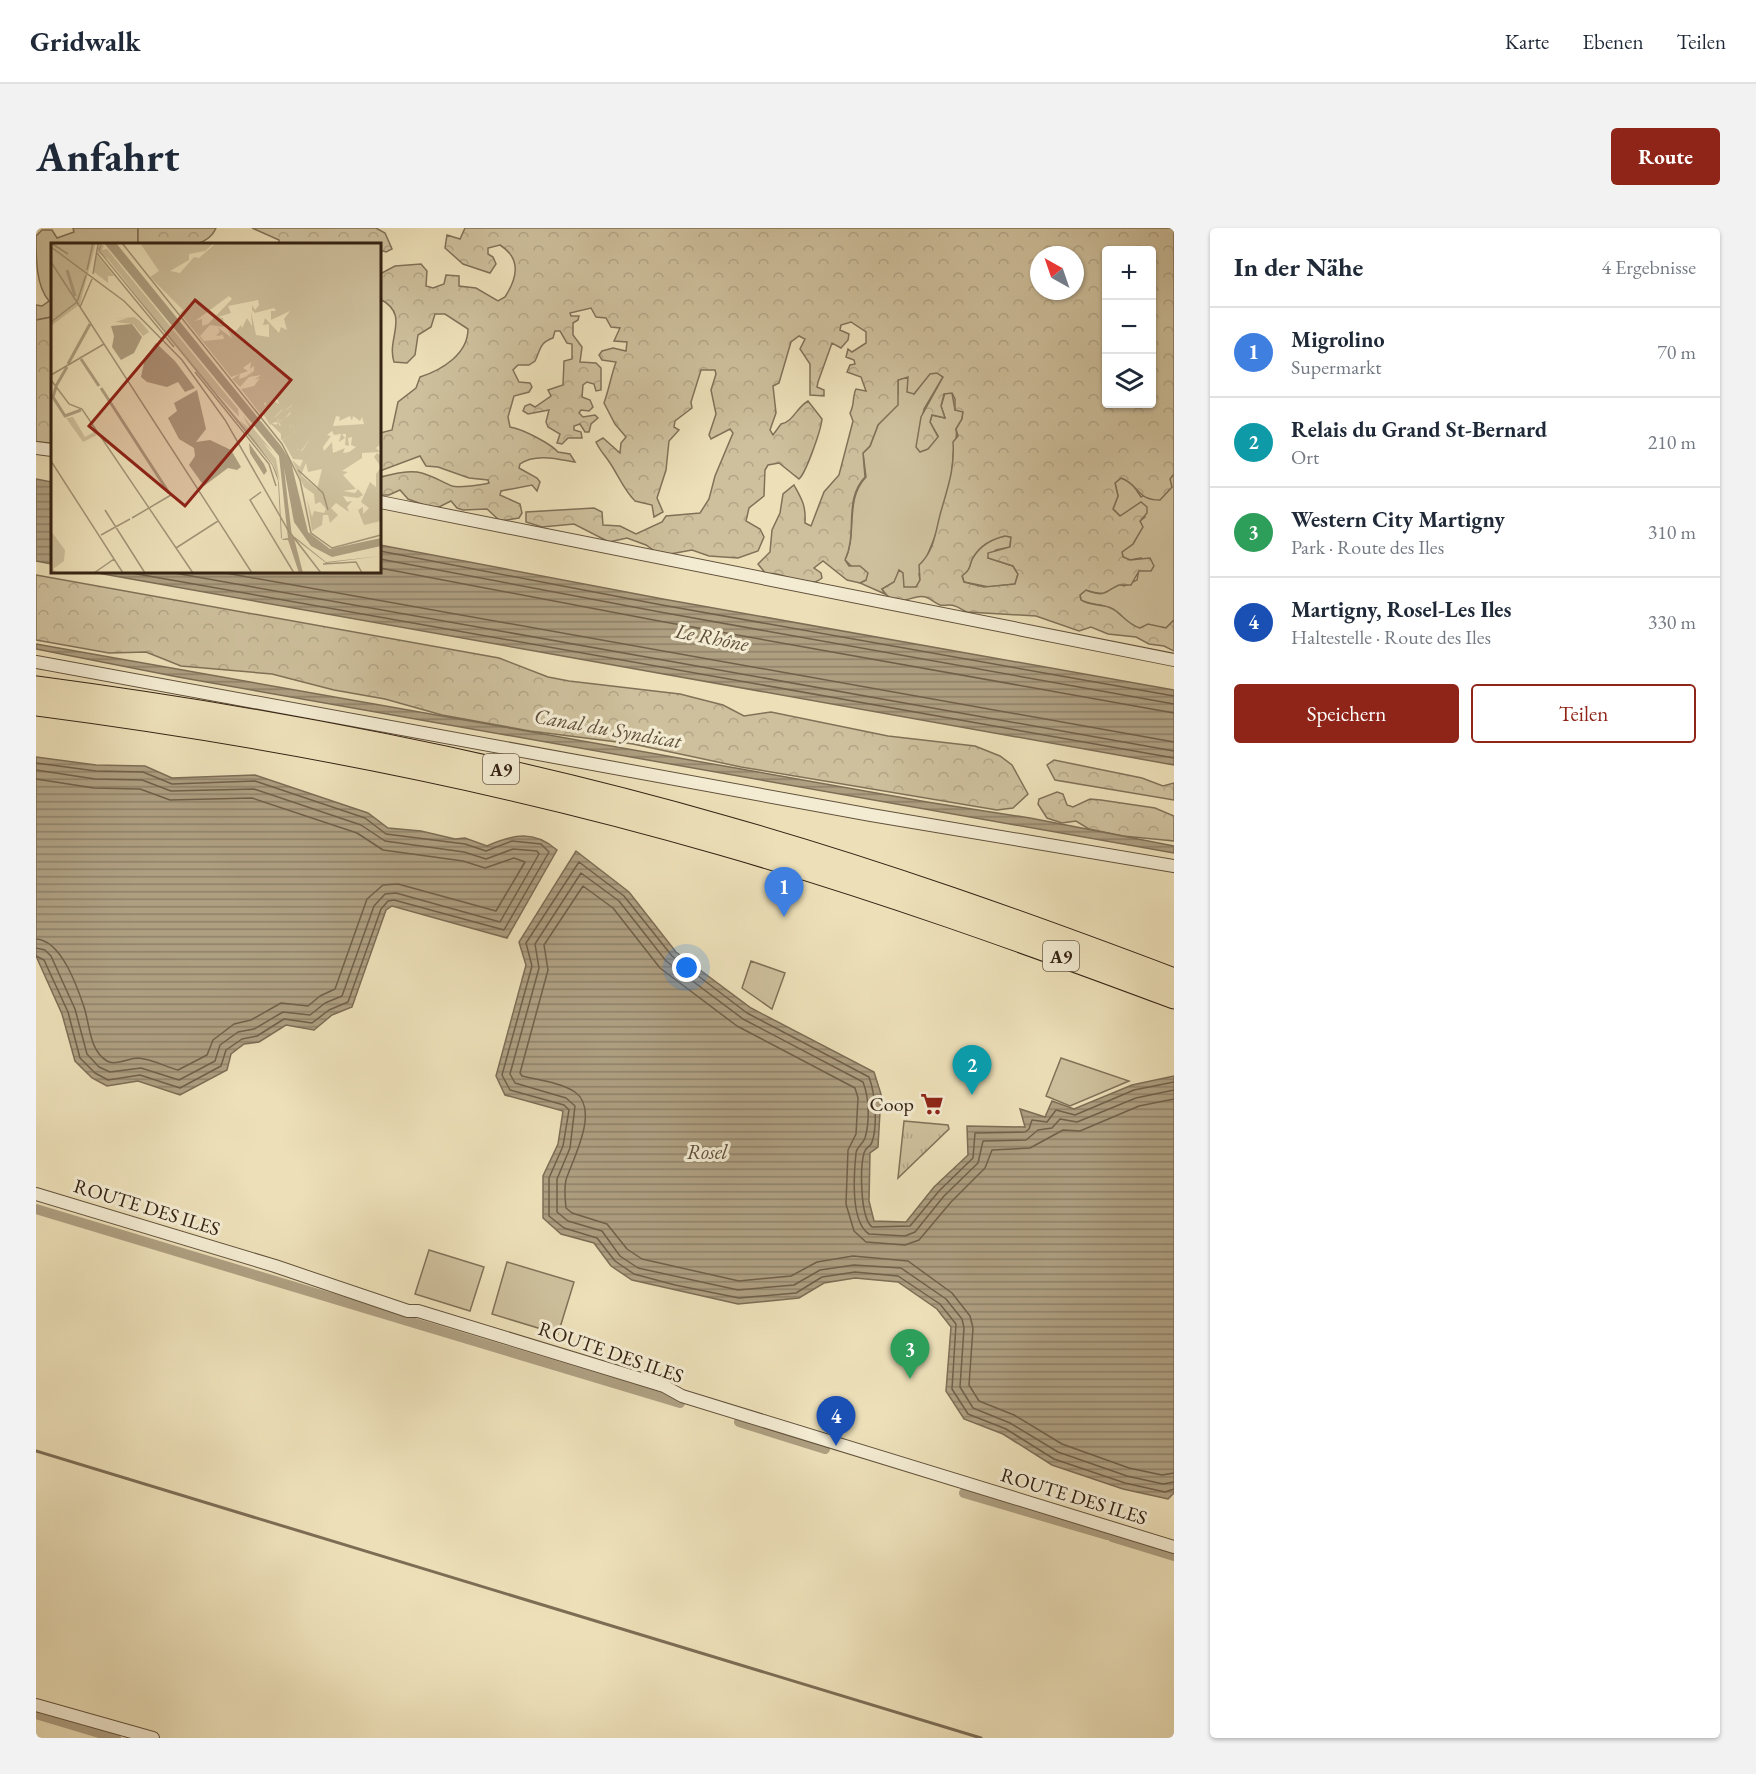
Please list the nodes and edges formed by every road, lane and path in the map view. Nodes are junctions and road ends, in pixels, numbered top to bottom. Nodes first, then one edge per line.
1 (36, 448) edge
2 (51, 450) edge
3 (381, 502) edge
4 (1174, 660) edge
5 (36, 662) edge
6 (36, 687) edge
7 (36, 705) edge
8 (1174, 866) edge
9 (1174, 979) edge
10 (1174, 998) edge
11 (36, 1194) edge
12 (1174, 1547) edge
13 (36, 1705) edge
14 (153, 1738) edge

1 - 2 street
3 - 4 street
5 - 8 street
6 - 9 highway, A9
7 - 10 highway, A9
11 - 12 street, ROUTE DES ILES
13 - 14 street

